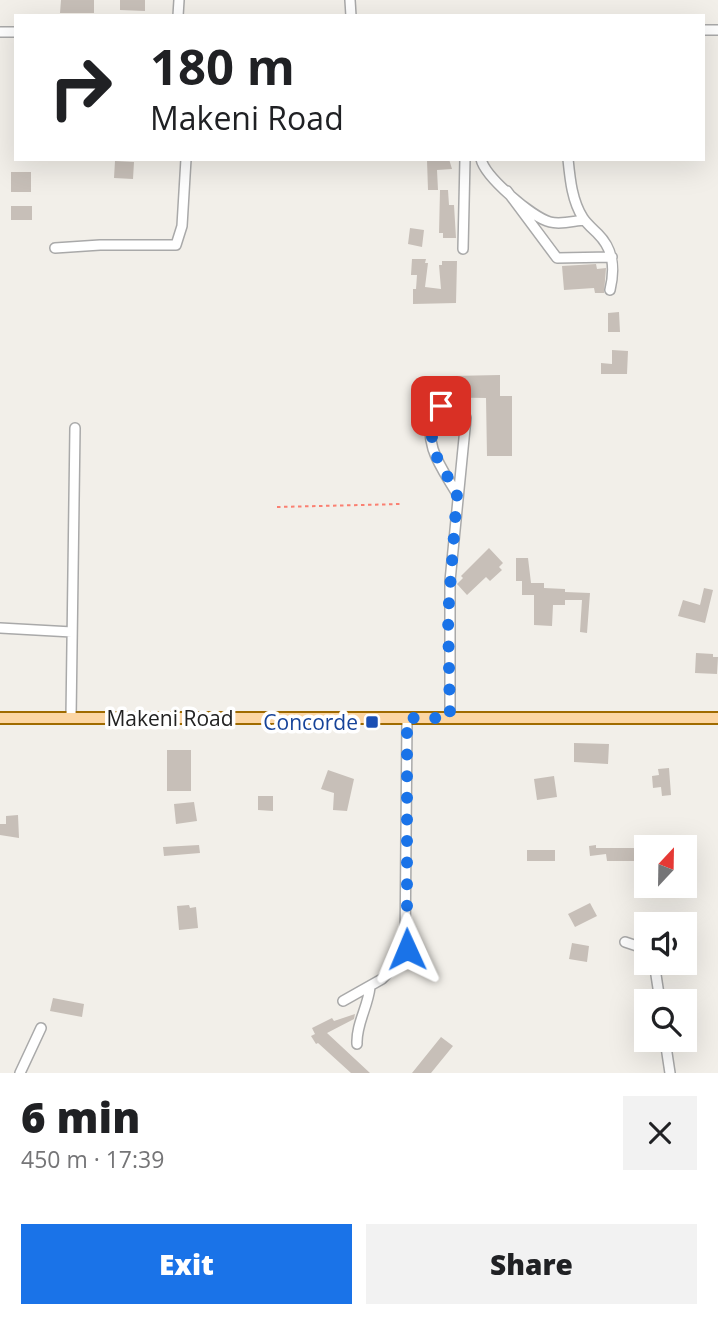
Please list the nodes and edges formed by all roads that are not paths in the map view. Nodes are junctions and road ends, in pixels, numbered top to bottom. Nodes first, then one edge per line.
1 (186, 161) edge
2 (464, 161) edge
3 (481, 161) edge
4 (568, 161) edge
5 (507, 191) junction
6 (584, 220) junction
7 (55, 248) dead end
8 (463, 248) dead end
9 (612, 257) junction
10 (610, 290) dead end
11 (75, 428) dead end
12 (457, 494) junction
13 (0, 628) edge
14 (72, 632) junction
15 (0, 718) edge
16 (71, 718) junction
17 (407, 718) junction
18 (450, 718) junction
19 (718, 718) edge
20 (625, 942) dead end
21 (634, 945) edge
22 (370, 987) junction
23 (343, 1001) dead end
24 (41, 1028) dead end
25 (357, 1044) dead end
26 (667, 1052) edge
27 (20, 1073) edge
28 (670, 1073) edge

1 - 7 street
2 - 8 street
3 - 5 street
4 - 6 street
5 - 6 street
5 - 9 street
6 - 9 street
9 - 10 street
11 - 14 street
12 - 12 street
12 - 18 street
13 - 14 street
14 - 16 street
15 - 16 main road, Makeni Road
16 - 17 main road, Makeni Road
17 - 18 main road, Makeni Road
17 - 22 street
18 - 19 main road, Makeni Road
20 - 21 street
22 - 23 street
22 - 25 street
24 - 27 street
26 - 28 street

